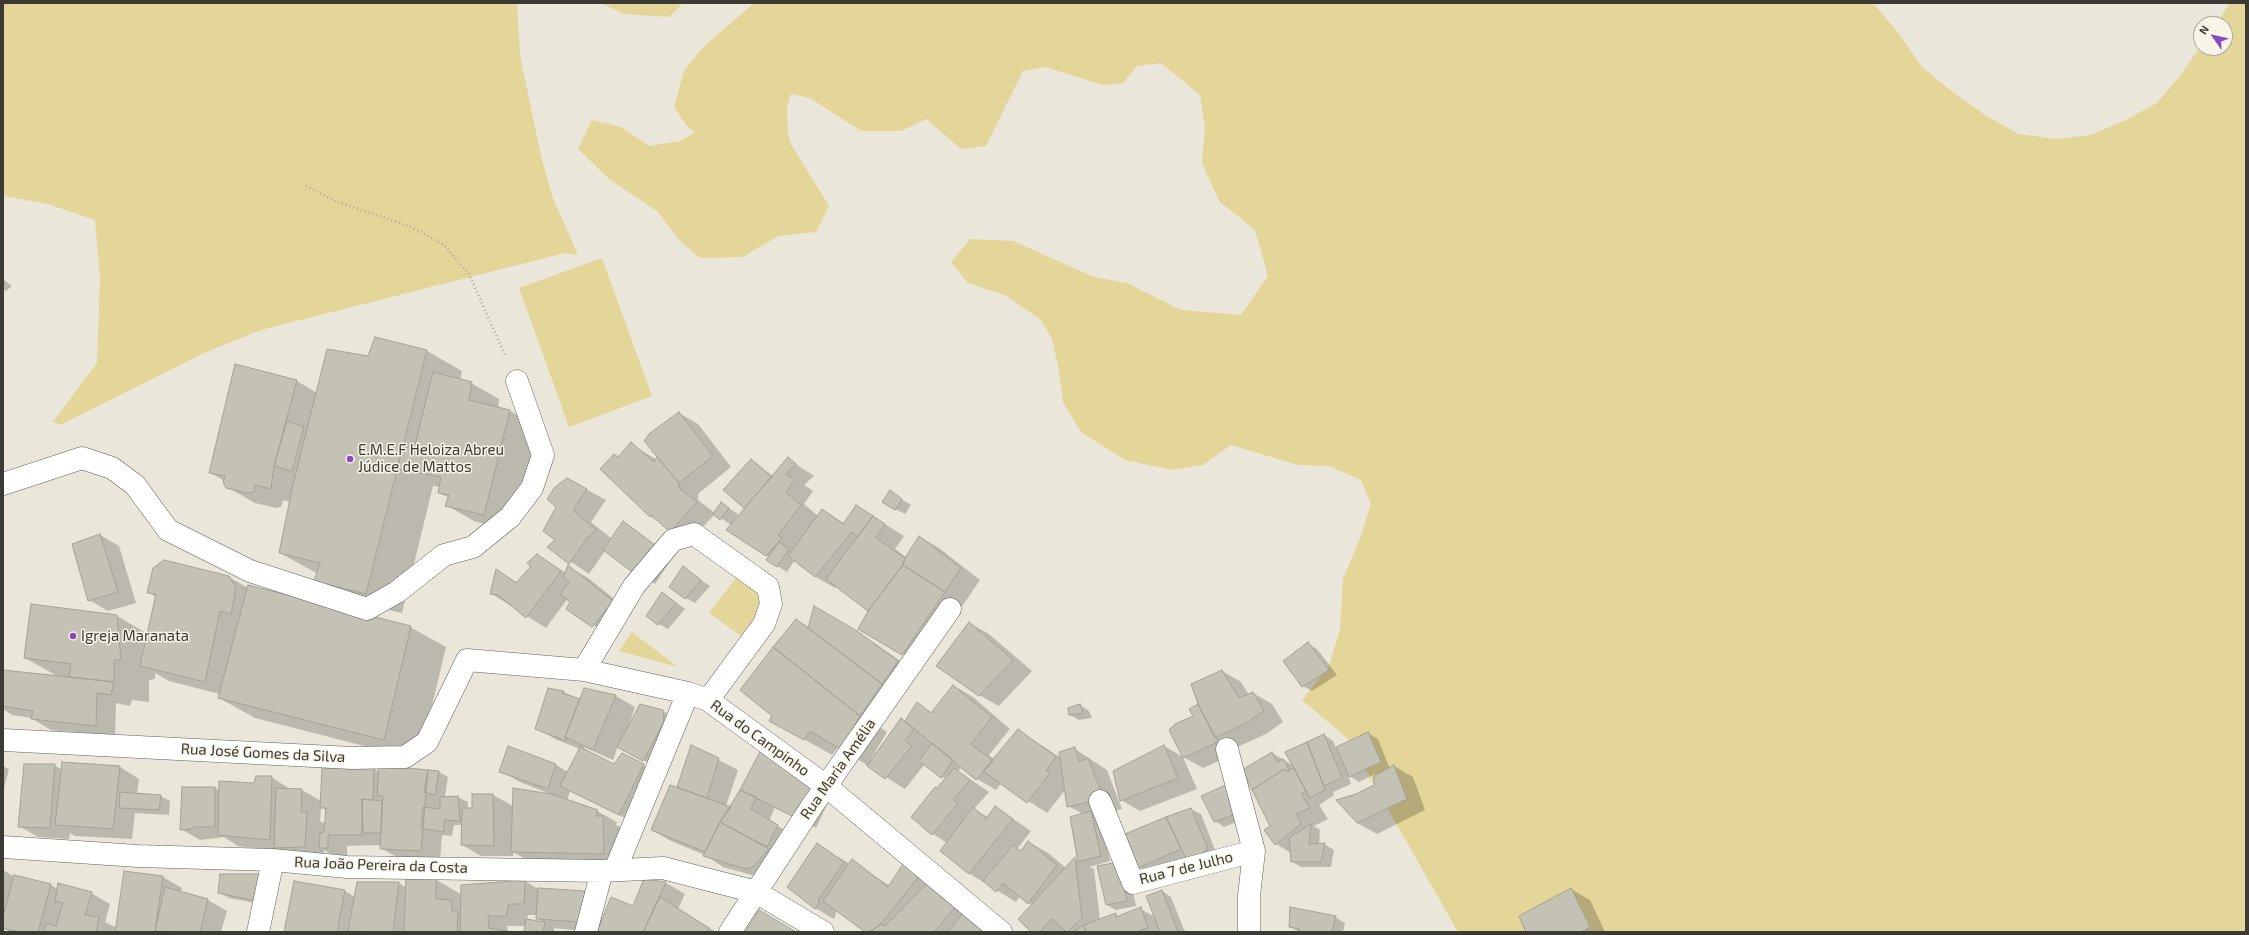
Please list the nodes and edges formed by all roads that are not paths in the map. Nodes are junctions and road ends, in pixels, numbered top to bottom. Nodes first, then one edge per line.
1 (517, 381) road end
2 (3, 484) edge
3 (950, 609) dead end
4 (467, 660) joint
5 (584, 670) junction
6 (688, 693) junction
7 (708, 700) junction
8 (3, 740) edge
9 (1227, 749) dead end
10 (826, 786) junction
11 (1100, 801) dead end
12 (3, 847) edge
13 (1254, 851) junction
14 (272, 860) junction
15 (608, 870) junction
16 (756, 892) junction
17 (258, 932) edge
18 (586, 932) edge
19 (730, 932) edge
20 (823, 932) edge
21 (1001, 932) edge
22 (1249, 932) edge

1 - 2 street
3 - 10 street, Rua Maria Amélia
4 - 5 street, Rua do Campinho
4 - 8 street, Rua José Gomes da Silva
5 - 6 street, Rua do Campinho
5 - 7 street
6 - 7 street, Rua do Campinho
6 - 15 street
7 - 10 street, Rua do Campinho
9 - 13 street, Rua 7 de Julho
10 - 16 street, Rua Maria Amélia
10 - 21 street, Rua do Campinho
11 - 13 street, Rua 7 de Julho
12 - 14 street, Rua João Pereira da Costa
13 - 22 street, Rua 7 de Julho
14 - 15 street, Rua João Pereira da Costa
14 - 17 street
15 - 16 street, Rua João Pereira da Costa
15 - 18 street
16 - 19 street, Rua Maria Amélia
16 - 20 street

